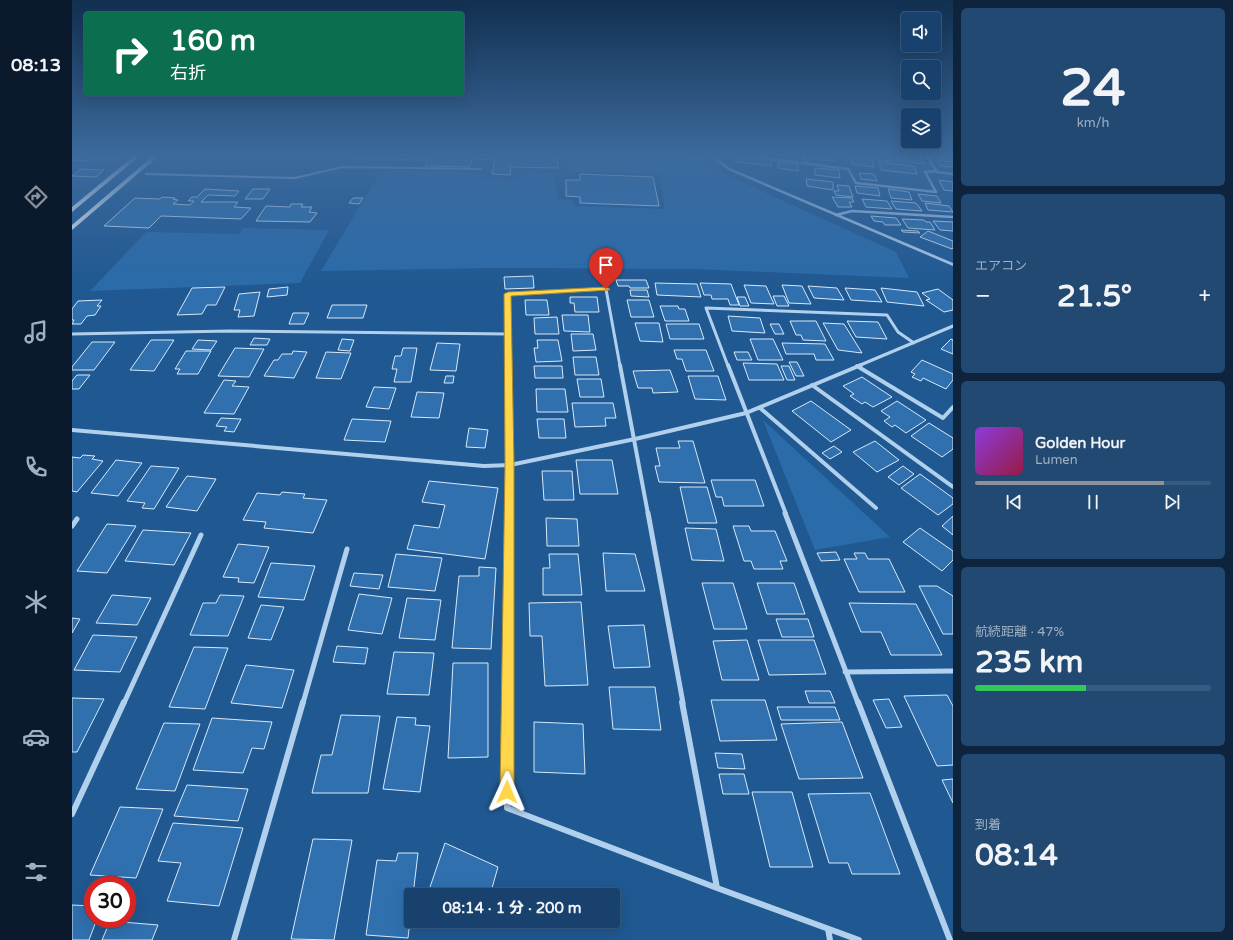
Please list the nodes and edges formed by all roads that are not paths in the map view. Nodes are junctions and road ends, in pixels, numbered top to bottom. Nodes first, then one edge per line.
1 (85, 199) edge
2 (106, 199) edge
3 (798, 199) edge
4 (72, 210) edge
5 (836, 215) junction
6 (953, 217) edge
7 (72, 228) edge
8 (953, 264) edge
9 (953, 326) edge
10 (72, 334) edge
11 (509, 334) junction
12 (914, 342) junction
13 (857, 366) junction
14 (812, 385) junction
15 (953, 407) edge
16 (760, 408) junction
17 (746, 413) junction
18 (72, 430) edge
19 (635, 439) junction
20 (510, 464) junction
21 (953, 487) edge
22 (876, 508) dead end
23 (77, 519) dead end
24 (72, 526) edge
25 (201, 535) dead end
26 (347, 549) dead end
27 (953, 671) edge
28 (845, 672) junction
29 (72, 814) edge
30 (717, 888) junction
31 (828, 929) junction
32 (234, 940) edge
33 (830, 940) edge
34 (859, 940) edge
35 (950, 940) edge

1 - 4 main road
2 - 7 main road
3 - 5 street
5 - 6 street
5 - 8 street
9 - 12 street
10 - 11 street
11 - 19 street
11 - 20 street
12 - 13 street
12 - 17 street
13 - 14 street
13 - 15 street
14 - 16 street
14 - 21 street
16 - 17 street
16 - 22 street
17 - 19 street
17 - 28 street
18 - 20 street
19 - 20 street
19 - 30 street
20 - 30 street
23 - 24 street
25 - 29 street
26 - 32 street
27 - 28 street
28 - 35 street
30 - 31 street
31 - 33 street
31 - 34 street

